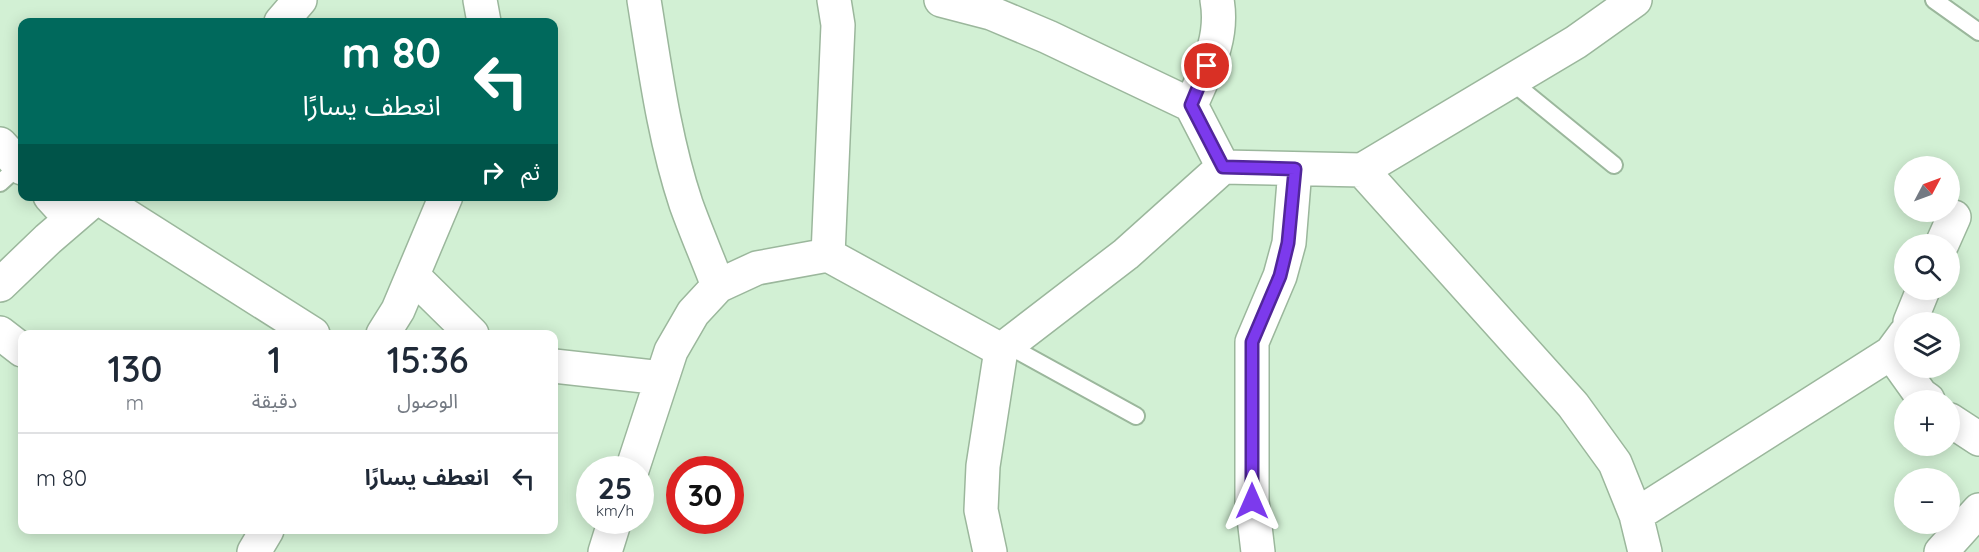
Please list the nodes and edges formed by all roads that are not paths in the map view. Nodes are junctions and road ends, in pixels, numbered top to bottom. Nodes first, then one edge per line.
1 (300, 0) edge
2 (480, 0) edge
3 (644, 0) edge
4 (834, 0) edge
5 (941, 0) edge
6 (1217, 0) edge
7 (1635, 0) edge
8 (1934, 0) edge
9 (284, 18) edge
10 (483, 18) edge
11 (1979, 32) edge
12 (1511, 81) junction
13 (1191, 105) junction
14 (1614, 165) dead end
15 (1223, 167) junction
16 (1295, 169) junction
17 (1362, 170) junction
18 (84, 201) edge
19 (104, 201) edge
20 (444, 201) edge
21 (60, 208) edge
22 (828, 255) junction
23 (413, 276) junction
24 (0, 285) edge
25 (718, 286) junction
26 (308, 330) edge
27 (386, 330) edge
28 (468, 330) edge
29 (0, 333) edge
30 (18, 347) edge
31 (1894, 347) edge
32 (1004, 348) junction
33 (558, 366) edge
34 (662, 378) junction
35 (1136, 416) dead end
36 (1960, 427) edge
37 (1979, 439) edge
38 (637, 456) edge
39 (1979, 510) edge
40 (1636, 515) junction
41 (265, 534) edge
42 (611, 534) edge
43 (254, 552) edge
44 (605, 552) edge
45 (990, 552) edge
46 (1258, 552) edge
47 (1645, 552) edge
48 (1941, 552) edge

1 - 9 street
2 - 10 street
3 - 25 street
4 - 22 street
5 - 13 street
6 - 13 street
7 - 12 street
8 - 11 lane
12 - 14 lane
12 - 17 street
13 - 15 street
15 - 16 street
15 - 32 street
16 - 17 street
16 - 46 street
17 - 40 street
18 - 21 street
19 - 26 street
20 - 23 street
21 - 24 street
22 - 25 street
22 - 32 street
23 - 27 street
23 - 28 street
25 - 34 street
29 - 30 street
31 - 40 street
32 - 35 lane
32 - 45 street
33 - 34 street
34 - 38 street
36 - 37 street
39 - 48 street
40 - 47 street
41 - 43 street
42 - 44 street

